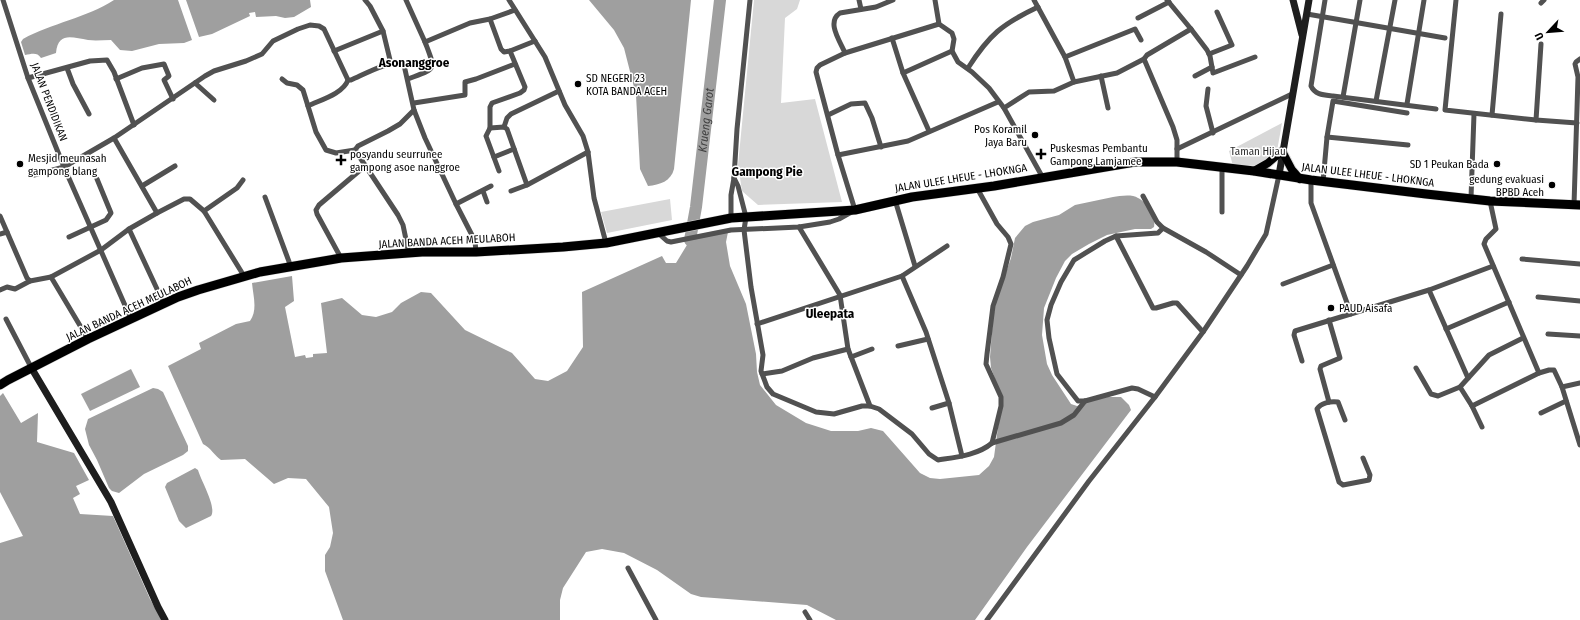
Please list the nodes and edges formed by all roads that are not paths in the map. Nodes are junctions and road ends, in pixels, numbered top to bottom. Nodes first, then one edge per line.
1 (3, 0) edge
2 (365, 0) edge
3 (406, 0) edge
4 (509, 0) edge
5 (750, 0) edge
6 (859, 0) edge
7 (893, 0) edge
8 (935, 0) edge
9 (1034, 0) edge
10 (1293, 0) edge
11 (1309, 0) edge
12 (1325, 0) edge
13 (1360, 0) edge
14 (1395, 0) edge
15 (1424, 0) edge
16 (1456, 0) edge
17 (1168, 1) edge
18 (1038, 7) junction
19 (861, 9) junction
20 (515, 10) junction
21 (1217, 12) dead end
22 (1307, 14) junction
23 (1501, 14) dead end
24 (1322, 17) junction
25 (1138, 18) dead end
26 (490, 19) junction
27 (1356, 23) junction
28 (939, 24) junction
29 (1390, 27) junction
30 (1191, 29) junction
31 (383, 31) junction
32 (1418, 34) junction
33 (892, 38) junction
34 (1303, 38) junction
35 (1445, 38) dead end
36 (1140, 40) dead end
37 (535, 41) junction
38 (425, 42) junction
39 (1541, 44) dead end
40 (334, 51) junction
41 (510, 51) junction
42 (952, 51) junction
43 (845, 53) junction
44 (1209, 54) junction
45 (1065, 56) junction
46 (1255, 57) dead end
47 (1144, 59) junction
48 (1580, 59) edge
49 (391, 64) junction
50 (515, 64) junction
51 (1212, 67) junction
52 (67, 68) junction
53 (968, 68) junction
54 (903, 72) junction
55 (1101, 76) junction
56 (1195, 76) dead end
57 (28, 78) junction
58 (1579, 78) edge
59 (116, 79) junction
60 (282, 79) dead end
61 (408, 79) junction
62 (348, 80) junction
63 (1074, 82) junction
64 (195, 83) junction
65 (1208, 89) dead end
66 (559, 90) junction
67 (1292, 94) junction
68 (1343, 97) junction
69 (173, 99) junction
70 (214, 100) dead end
71 (1376, 101) junction
72 (998, 102) junction
73 (414, 103) junction
74 (1407, 104) junction
75 (308, 106) junction
76 (1004, 108) junction
77 (1108, 108) dead end
78 (1436, 109) dead end
79 (414, 110) junction
80 (1407, 113) dead end
81 (89, 114) dead end
82 (1474, 114) junction
83 (1492, 115) junction
84 (828, 116) junction
85 (1536, 120) junction
86 (1577, 123) junction
87 (134, 125) junction
88 (504, 127) junction
89 (490, 128) junction
90 (929, 131) junction
91 (1213, 133) junction
92 (114, 138) junction
93 (1327, 138) junction
94 (1408, 145) dead end
95 (881, 147) junction
96 (514, 149) junction
97 (1177, 149) junction
98 (355, 150) junction
99 (1282, 151) junction
100 (588, 152) junction
101 (838, 156) junction
102 (494, 157) junction
103 (1177, 162) junction
104 (175, 166) dead end
105 (365, 166) junction
106 (64, 167) junction
107 (1222, 168) junction
108 (500, 171) dead end
109 (1254, 171) junction
110 (34, 175) dead end
111 (1279, 175) junction
112 (734, 178) junction
113 (1043, 178) junction
114 (97, 179) dead end
115 (1300, 179) junction
116 (243, 180) dead end
117 (1311, 180) junction
118 (1322, 182) junction
119 (527, 185) junction
120 (142, 186) junction
121 (491, 186) dead end
122 (977, 188) junction
123 (483, 191) junction
124 (511, 191) dead end
125 (1143, 196) dead end
126 (265, 198) dead end
127 (1471, 198) junction
128 (895, 200) junction
129 (1490, 201) junction
130 (487, 202) dead end
131 (456, 204) junction
132 (1577, 205) edge
133 (855, 210) junction
134 (204, 212) junction
135 (1222, 212) dead end
136 (157, 213) junction
137 (0, 216) edge
138 (746, 217) junction
139 (729, 218) junction
140 (91, 227) junction
141 (799, 227) junction
142 (1163, 228) junction
143 (129, 229) junction
144 (744, 230) junction
145 (6, 232) junction
146 (658, 233) junction
147 (0, 234) edge
148 (1116, 236) junction
149 (69, 237) dead end
150 (606, 243) junction
151 (947, 246) dead end
152 (101, 250) junction
153 (476, 252) junction
154 (408, 254) junction
155 (340, 258) junction
156 (1522, 259) dead end
157 (1580, 264) edge
158 (1333, 265) junction
159 (916, 266) junction
160 (1493, 266) junction
161 (291, 267) junction
162 (1242, 275) junction
163 (244, 276) junction
164 (902, 276) junction
165 (51, 277) junction
166 (30, 281) junction
167 (1283, 284) dead end
168 (0, 290) edge
169 (1429, 290) junction
170 (840, 295) junction
171 (1538, 297) dead end
172 (1580, 301) edge
173 (1509, 302) junction
174 (164, 304) junction
175 (1351, 314) junction
176 (6, 319) dead end
177 (131, 319) junction
178 (1329, 320) junction
179 (757, 324) junction
180 (1446, 329) junction
181 (1203, 332) junction
182 (1548, 334) dead end
183 (1580, 336) edge
184 (928, 338) junction
185 (1524, 338) junction
186 (88, 339) junction
187 (898, 346) dead end
188 (848, 349) junction
189 (872, 349) dead end
190 (852, 357) junction
191 (1302, 361) dead end
192 (1416, 368) dead end
193 (32, 369) junction
194 (1539, 373) junction
195 (762, 374) junction
196 (1468, 378) junction
197 (1580, 383) edge
198 (0, 386) edge
199 (1460, 387) junction
200 (1562, 388) junction
201 (1155, 397) junction
202 (1566, 401) junction
203 (1084, 402) junction
204 (1329, 402) junction
205 (949, 404) junction
206 (870, 406) junction
207 (1472, 406) junction
208 (932, 408) dead end
209 (1541, 413) dead end
210 (1345, 420) dead end
211 (1482, 427) dead end
212 (993, 443) junction
213 (1580, 445) edge
214 (962, 456) junction
215 (1363, 458) dead end
216 (628, 568) dead end
217 (805, 612) dead end
218 (990, 619) edge
219 (165, 620) edge
220 (656, 620) edge
221 (810, 620) edge

1 - 57 street, JALAN PENDIDIKAN
2 - 31 street
3 - 38 street
4 - 20 street
5 - 112 street
6 - 19 street
7 - 19 street
8 - 28 street
9 - 18 street
10 - 34 street
11 - 22 street
12 - 24 street
13 - 27 street
14 - 29 street
15 - 32 street
16 - 82 street
17 - 25 street
17 - 30 street
18 - 45 street
18 - 53 street
19 - 43 street
20 - 26 street
20 - 37 street
21 - 44 street
22 - 24 street
22 - 34 street
23 - 83 street
24 - 27 street
24 - 68 street
26 - 38 street
26 - 41 street
27 - 29 street
27 - 68 street
28 - 33 street
28 - 42 street
29 - 32 street
29 - 71 street
30 - 44 street
30 - 47 street
31 - 40 street
31 - 49 street
32 - 35 street
32 - 74 street
33 - 43 street
33 - 54 street
34 - 67 street
36 - 45 street
37 - 41 street
37 - 66 street
38 - 61 street
39 - 85 street
40 - 62 street
40 - 64 street
41 - 50 street
42 - 53 street
42 - 54 street
43 - 84 street
44 - 51 street
45 - 63 street
46 - 51 street
47 - 55 street
47 - 97 street
48 - 58 street
49 - 61 street
49 - 62 street
50 - 73 street
50 - 89 street
51 - 56 street
52 - 57 street
52 - 59 street
52 - 81 street
53 - 72 street
54 - 90 street
55 - 63 street
55 - 77 street
57 - 106 street, JALAN PENDIDIKAN
58 - 86 street
59 - 69 street
59 - 87 street
60 - 75 street
61 - 73 street
62 - 75 street
63 - 76 street
64 - 69 street
64 - 70 street
65 - 91 street
66 - 88 street
66 - 100 street
67 - 91 street
67 - 99 street
68 - 71 street
69 - 87 street
71 - 74 street
72 - 76 street
72 - 90 street
73 - 79 street
74 - 78 street
75 - 98 street
76 - 113 street
79 - 98 street
79 - 131 street
80 - 93 street
82 - 83 street
82 - 127 street
83 - 85 street
84 - 95 street
84 - 101 street
85 - 86 street
86 - 132 street
87 - 92 street
88 - 89 street
88 - 96 street
89 - 102 street
90 - 95 street
91 - 97 street
92 - 106 street
92 - 120 street
93 - 94 street
93 - 118 street
95 - 101 street
96 - 102 street
96 - 119 street
97 - 103 street
98 - 105 street
99 - 109 main road
99 - 111 street
99 - 115 main road
100 - 119 street
100 - 150 street
101 - 133 street
102 - 108 street
103 - 107 highway, JALAN ULEE LHEUE - LHOKNGA
103 - 113 highway, JALAN ULEE LHEUE - LHOKNGA
104 - 120 street
105 - 154 street
105 - 155 street
106 - 110 street
106 - 140 street, JALAN PENDIDIKAN
107 - 109 highway, JALAN ULEE LHEUE - LHOKNGA
107 - 135 street
109 - 111 highway, JALAN ULEE LHEUE - LHOKNGA
111 - 115 highway, JALAN ULEE LHEUE - LHOKNGA
111 - 162 street
112 - 138 street
112 - 139 street
113 - 122 highway, JALAN ULEE LHEUE - LHOKNGA
114 - 140 street
115 - 117 highway, JALAN ULEE LHEUE - LHOKNGA
116 - 134 street
117 - 118 highway, JALAN ULEE LHEUE - LHOKNGA
117 - 158 street
118 - 127 highway, JALAN ULEE LHEUE - LHOKNGA
119 - 124 street
120 - 136 street
121 - 123 street
122 - 128 highway, JALAN ULEE LHEUE - LHOKNGA
122 - 212 street
123 - 130 street
123 - 131 street
125 - 142 street
126 - 161 street
127 - 129 highway, JALAN ULEE LHEUE - LHOKNGA
128 - 133 highway, JALAN ULEE LHEUE - LHOKNGA
128 - 159 street
129 - 132 highway, JALAN ULEE LHEUE - LHOKNGA
129 - 160 street
131 - 153 street
133 - 138 highway, JALAN ULEE LHEUE - LHOKNGA
133 - 141 street
134 - 136 street
134 - 163 street
136 - 143 street
137 - 145 street
138 - 139 highway, JALAN ULEE LHEUE - LHOKNGA
138 - 144 street
139 - 146 highway, JALAN BANDA ACEH MEULABOH
140 - 149 street
140 - 152 street, JALAN PENDIDIKAN
141 - 144 street
141 - 170 street
142 - 148 street
142 - 162 street
143 - 152 street
143 - 174 street
144 - 146 street
144 - 179 street
145 - 147 street
145 - 166 street
146 - 150 highway, JALAN BANDA ACEH MEULABOH
148 - 181 street
148 - 203 street
150 - 153 highway, JALAN BANDA ACEH MEULABOH
151 - 159 street
152 - 165 street
152 - 177 street, JALAN PENDIDIKAN
153 - 154 highway, JALAN BANDA ACEH MEULABOH
154 - 155 highway, JALAN BANDA ACEH MEULABOH
155 - 161 highway, JALAN BANDA ACEH MEULABOH
156 - 157 street
158 - 167 street
158 - 175 street
159 - 164 street
160 - 169 street
160 - 173 street
161 - 163 highway, JALAN BANDA ACEH MEULABOH
162 - 181 street
163 - 174 highway, JALAN BANDA ACEH MEULABOH
164 - 170 street
164 - 184 street
165 - 166 street
165 - 186 street
166 - 168 street
169 - 175 street
169 - 180 street
170 - 179 street
170 - 188 street
171 - 172 street
173 - 180 street
173 - 185 street
174 - 177 highway, JALAN BANDA ACEH MEULABOH
175 - 178 street
176 - 193 street
177 - 186 highway, JALAN BANDA ACEH MEULABOH
178 - 191 street
178 - 204 street
179 - 195 street
180 - 196 street
181 - 201 street
182 - 183 street
184 - 187 street
184 - 205 street
185 - 194 street
185 - 196 street
186 - 193 highway, JALAN BANDA ACEH MEULABOH
188 - 190 street
188 - 195 street
189 - 190 street
190 - 206 street
192 - 199 street
193 - 198 highway, JALAN BANDA ACEH MEULABOH
193 - 219 street
194 - 200 street
194 - 207 street
195 - 206 street
196 - 199 street
197 - 200 street
199 - 207 street
200 - 202 street
201 - 203 street
201 - 218 street
202 - 209 street
202 - 213 street
203 - 212 street
204 - 210 street
204 - 215 street
205 - 208 street
205 - 214 street
206 - 214 street
207 - 211 street
212 - 214 street
216 - 220 street
217 - 221 street

